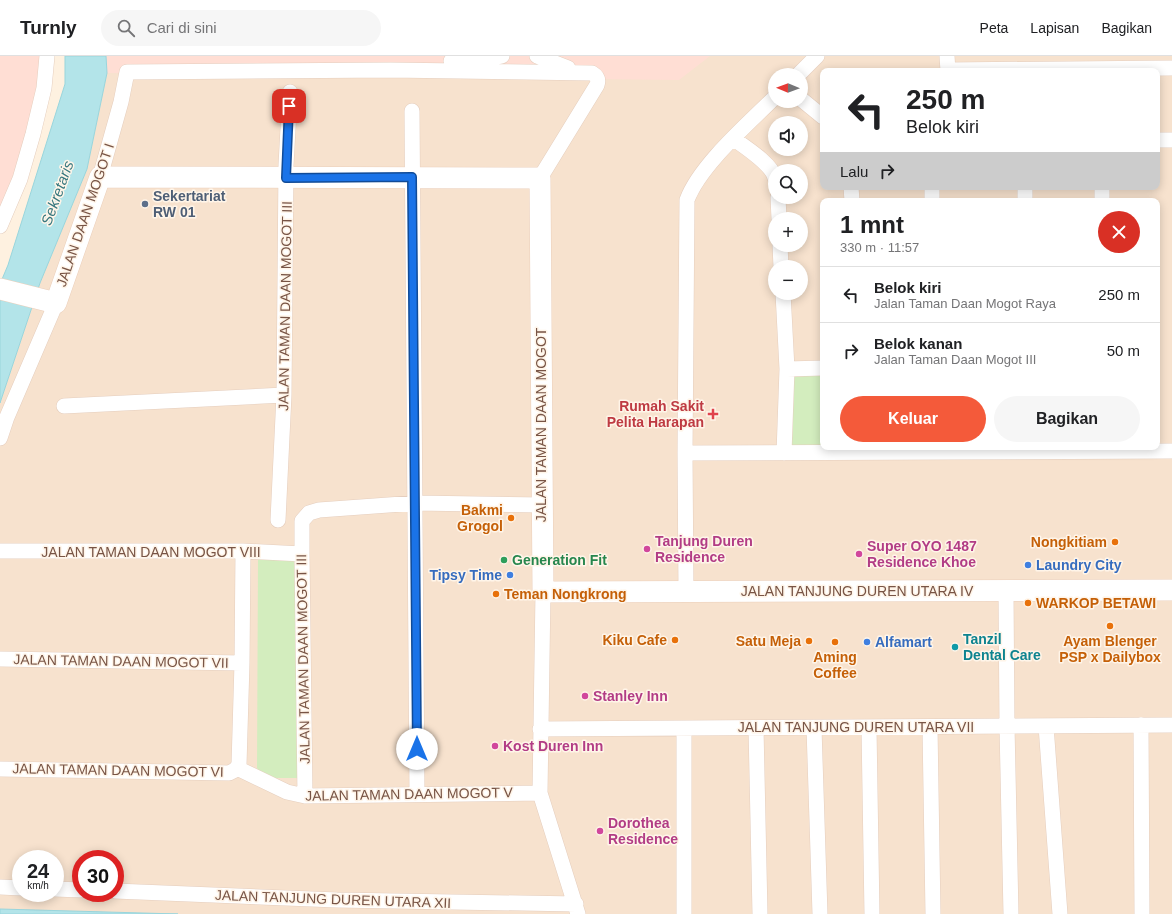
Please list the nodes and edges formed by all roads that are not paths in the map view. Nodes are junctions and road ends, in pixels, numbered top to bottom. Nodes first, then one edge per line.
1 (47, 56) edge
2 (502, 56) edge
3 (537, 56) edge
4 (817, 56) edge
5 (1110, 62) edge
6 (948, 66) edge
7 (805, 68) edge
8 (1172, 68) edge
9 (391, 70) junction
10 (578, 72) junction
11 (290, 92) dead end
12 (768, 104) edge
13 (808, 105) edge
14 (412, 111) dead end
15 (820, 115) edge
16 (734, 139) junction
17 (1160, 140) edge
18 (1172, 140) edge
19 (768, 165) edge
20 (100, 176) junction
21 (412, 177) junction
22 (286, 178) junction
23 (540, 178) junction
24 (0, 226) edge
25 (0, 289) edge
26 (783, 300) edge
27 (49, 301) junction
28 (820, 368) edge
29 (787, 369) junction
30 (284, 395) junction
31 (64, 406) dead end
32 (0, 438) edge
33 (939, 450) edge
34 (1024, 450) edge
35 (1136, 450) edge
36 (1172, 451) edge
37 (685, 453) junction
38 (784, 453) junction
39 (416, 503) junction
40 (542, 505) junction
41 (278, 520) dead end
42 (0, 551) edge
43 (243, 551) junction
44 (302, 554) junction
45 (1172, 590) edge
46 (1006, 591) junction
47 (543, 592) junction
48 (686, 592) junction
49 (0, 659) edge
50 (242, 663) junction
51 (1141, 725) junction
52 (1172, 725) edge
53 (1007, 726) junction
54 (1046, 726) junction
55 (930, 727) junction
56 (756, 728) junction
57 (814, 728) junction
58 (869, 728) junction
59 (540, 729) junction
60 (684, 729) junction
61 (0, 769) edge
62 (236, 769) junction
63 (540, 793) junction
64 (417, 795) junction
65 (305, 796) junction
66 (0, 887) edge
67 (12, 888) edge
68 (124, 891) edge
69 (577, 909) edge
70 (684, 914) edge
71 (760, 914) edge
72 (820, 914) edge
73 (872, 914) edge
74 (933, 914) edge
75 (1011, 914) edge
76 (1060, 914) edge
77 (1142, 914) edge

1 - 24 street
2 - 9 street
3 - 10 street
4 - 7 street
5 - 6 street
5 - 8 street
9 - 10 street
9 - 20 street, JALAN DAAN MOGOT I
10 - 23 street
11 - 22 street, JALAN TAMAN DAAN MOGOT III
12 - 16 street
13 - 15 street
14 - 21 street
16 - 19 street
16 - 37 street
17 - 18 street
20 - 22 street
20 - 27 street, JALAN DAAN MOGOT I
21 - 22 street
21 - 23 street
21 - 39 street
22 - 30 street, JALAN TAMAN DAAN MOGOT III
23 - 40 street, JALAN TAMAN DAAN MOGOT
25 - 27 street, JALAN DAAN MOGOT I
26 - 29 street
27 - 32 street
28 - 29 street
29 - 38 street
30 - 31 street
30 - 41 street, JALAN TAMAN DAAN MOGOT III
33 - 34 street
33 - 38 street
35 - 36 street
37 - 38 street
37 - 48 street
39 - 40 street
39 - 44 street, JALAN TAMAN DAAN MOGOT III
39 - 64 street
40 - 47 street, JALAN TAMAN DAAN MOGOT
42 - 43 street, JALAN TAMAN DAAN MOGOT VIII
43 - 44 street, JALAN TAMAN DAAN MOGOT VIII
43 - 50 street
44 - 65 street, JALAN TAMAN DAAN MOGOT III
45 - 46 street, JALAN TANJUNG DUREN UTARA IV
46 - 48 street, JALAN TANJUNG DUREN UTARA IV
46 - 53 street
47 - 48 street, JALAN TANJUNG DUREN UTARA IV
47 - 59 street, JALAN TAMAN DAAN MOGOT
49 - 50 street, JALAN TAMAN DAAN MOGOT VII
50 - 62 street
51 - 52 street, JALAN TANJUNG DUREN UTARA VII
51 - 54 street, JALAN TANJUNG DUREN UTARA VII
51 - 77 street
53 - 54 street, JALAN TANJUNG DUREN UTARA VII
53 - 55 street, JALAN TANJUNG DUREN UTARA VII
53 - 75 street
54 - 76 street
55 - 58 street, JALAN TANJUNG DUREN UTARA VII
55 - 74 street
56 - 57 street, JALAN TANJUNG DUREN UTARA VII
56 - 60 street, JALAN TANJUNG DUREN UTARA VII
56 - 71 street
57 - 58 street, JALAN TANJUNG DUREN UTARA VII
57 - 72 street
58 - 73 street
59 - 60 street, JALAN TANJUNG DUREN UTARA VII
59 - 63 street, JALAN TAMAN DAAN MOGOT
60 - 70 street
61 - 62 street, JALAN TAMAN DAAN MOGOT VI
62 - 65 street, JALAN TAMAN DAAN MOGOT V
63 - 64 street, JALAN TAMAN DAAN MOGOT V
63 - 69 street, JALAN TAMAN DAAN MOGOT
64 - 65 street, JALAN TAMAN DAAN MOGOT V
66 - 67 street
68 - 69 street, JALAN TANJUNG DUREN UTARA XII

